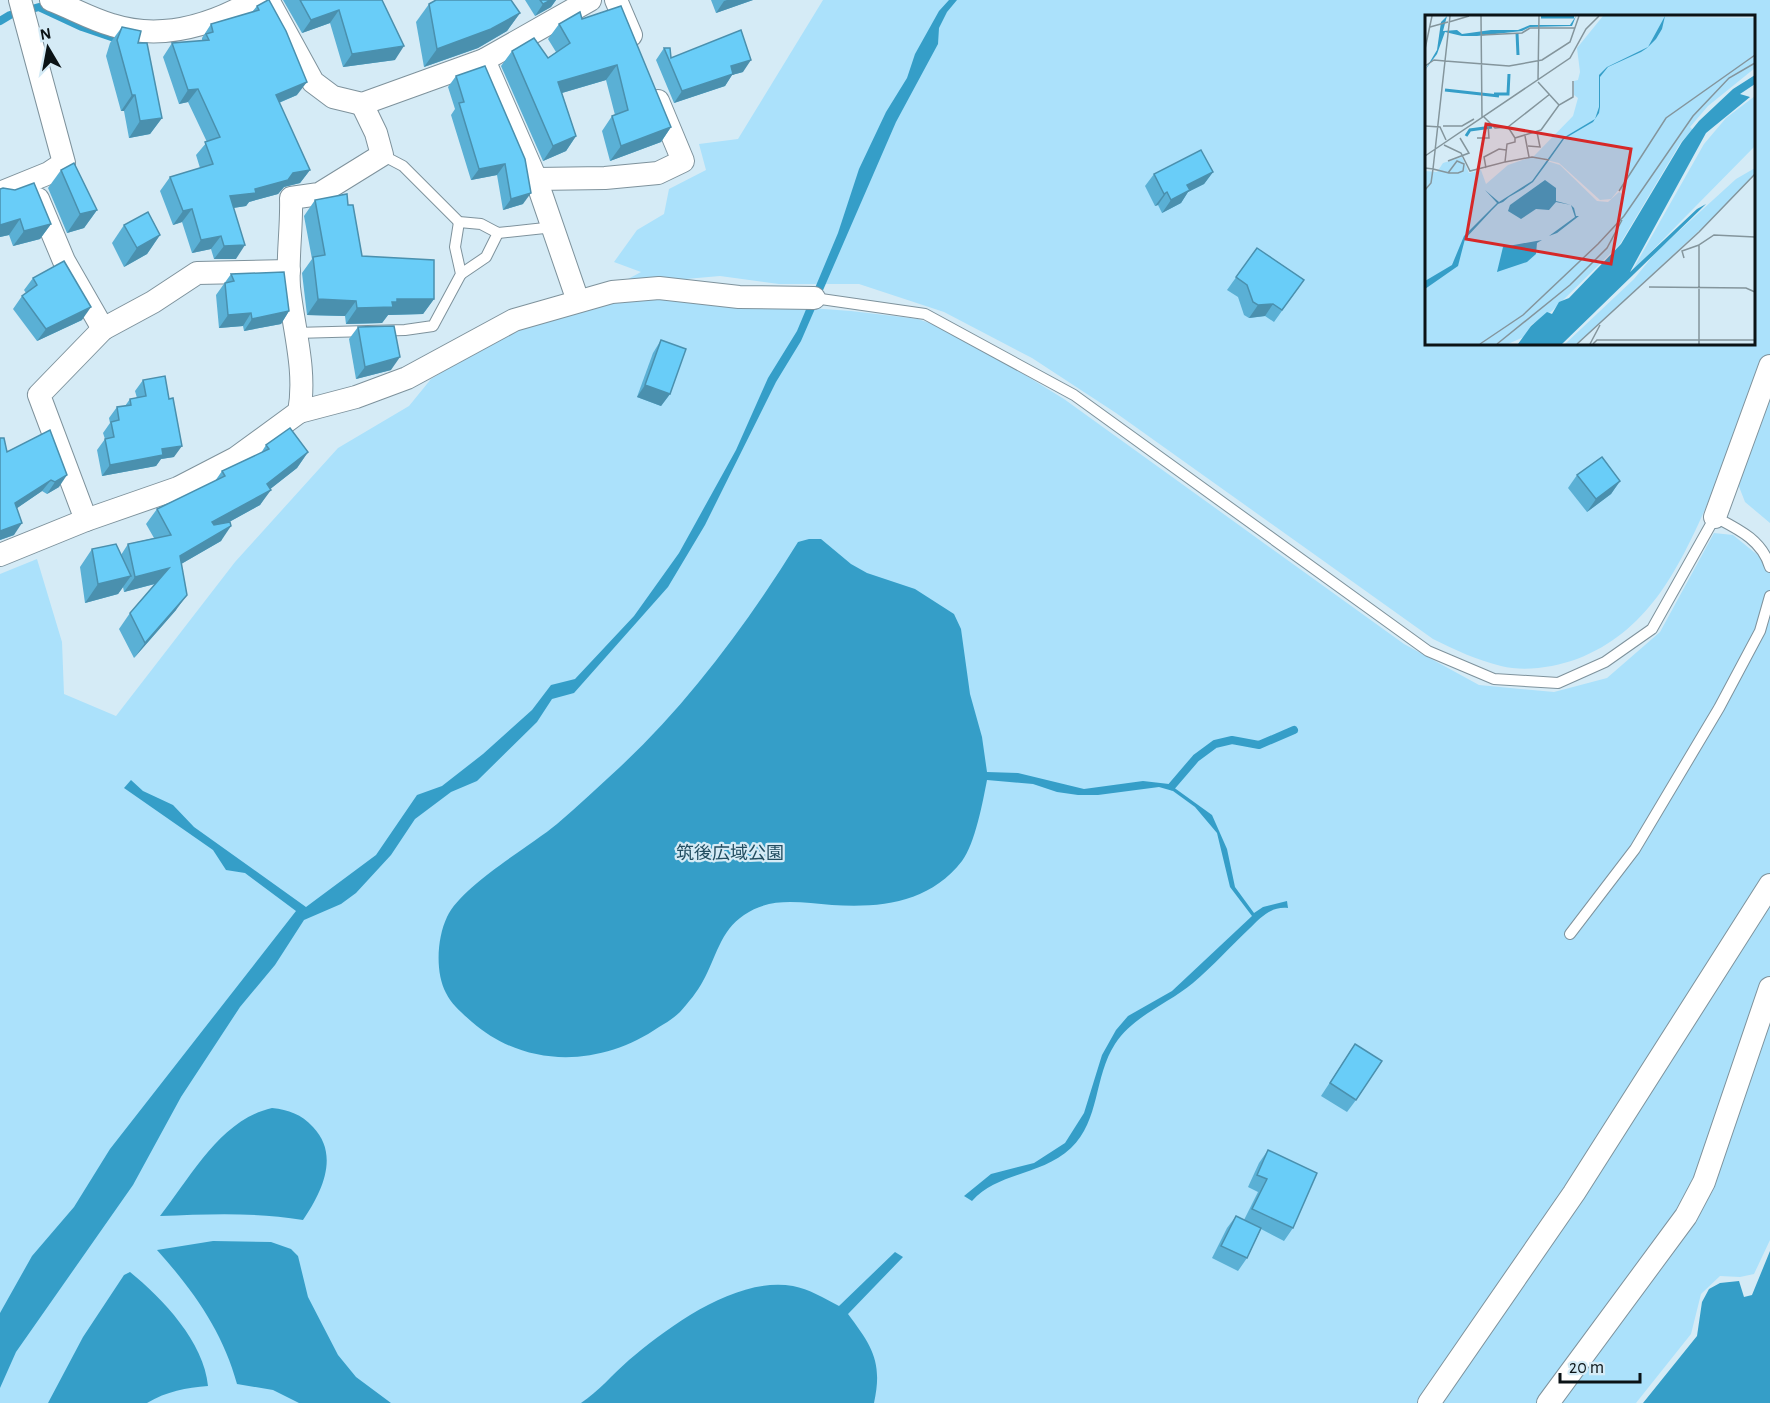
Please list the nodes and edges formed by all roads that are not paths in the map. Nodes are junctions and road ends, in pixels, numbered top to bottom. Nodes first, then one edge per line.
1 (20, 0) edge
2 (51, 0) edge
3 (255, 0) edge
4 (268, 0) edge
5 (590, 0) edge
6 (616, 0) edge
7 (639, 54) edge
8 (484, 60) junction
9 (652, 86) edge
10 (362, 104) junction
11 (382, 155) junction
12 (536, 179) junction
13 (30, 181) junction
14 (0, 193) edge
15 (459, 222) junction
16 (554, 227) junction
17 (498, 233) junction
18 (289, 271) junction
19 (461, 274) junction
20 (814, 298) joint
21 (578, 301) junction
22 (104, 329) junction
23 (295, 333) junction
24 (1770, 366) edge
25 (299, 412) junction
26 (1715, 516) junction
27 (86, 520) junction
28 (0, 555) edge
29 (1770, 567) edge
30 (1770, 596) edge
31 (1770, 885) edge
32 (1570, 934) dead end
33 (1770, 988) edge
34 (1429, 1403) edge
35 (1548, 1403) edge

1 - 13 street
2 - 3 street
4 - 10 street
5 - 8 street
6 - 7 street
8 - 10 street
8 - 12 street
9 - 12 street
10 - 11 street
11 - 15 lane
11 - 18 street
12 - 16 street
13 - 14 street
13 - 22 street
15 - 17 lane
15 - 19 lane
16 - 17 lane
16 - 21 street
17 - 19 lane
18 - 22 street
18 - 23 street
19 - 23 lane
20 - 21 street
20 - 26 lane
21 - 25 street
22 - 27 street
23 - 25 street
24 - 26 street
25 - 27 street
26 - 29 lane
27 - 28 street
30 - 32 lane
31 - 34 street
33 - 35 street

